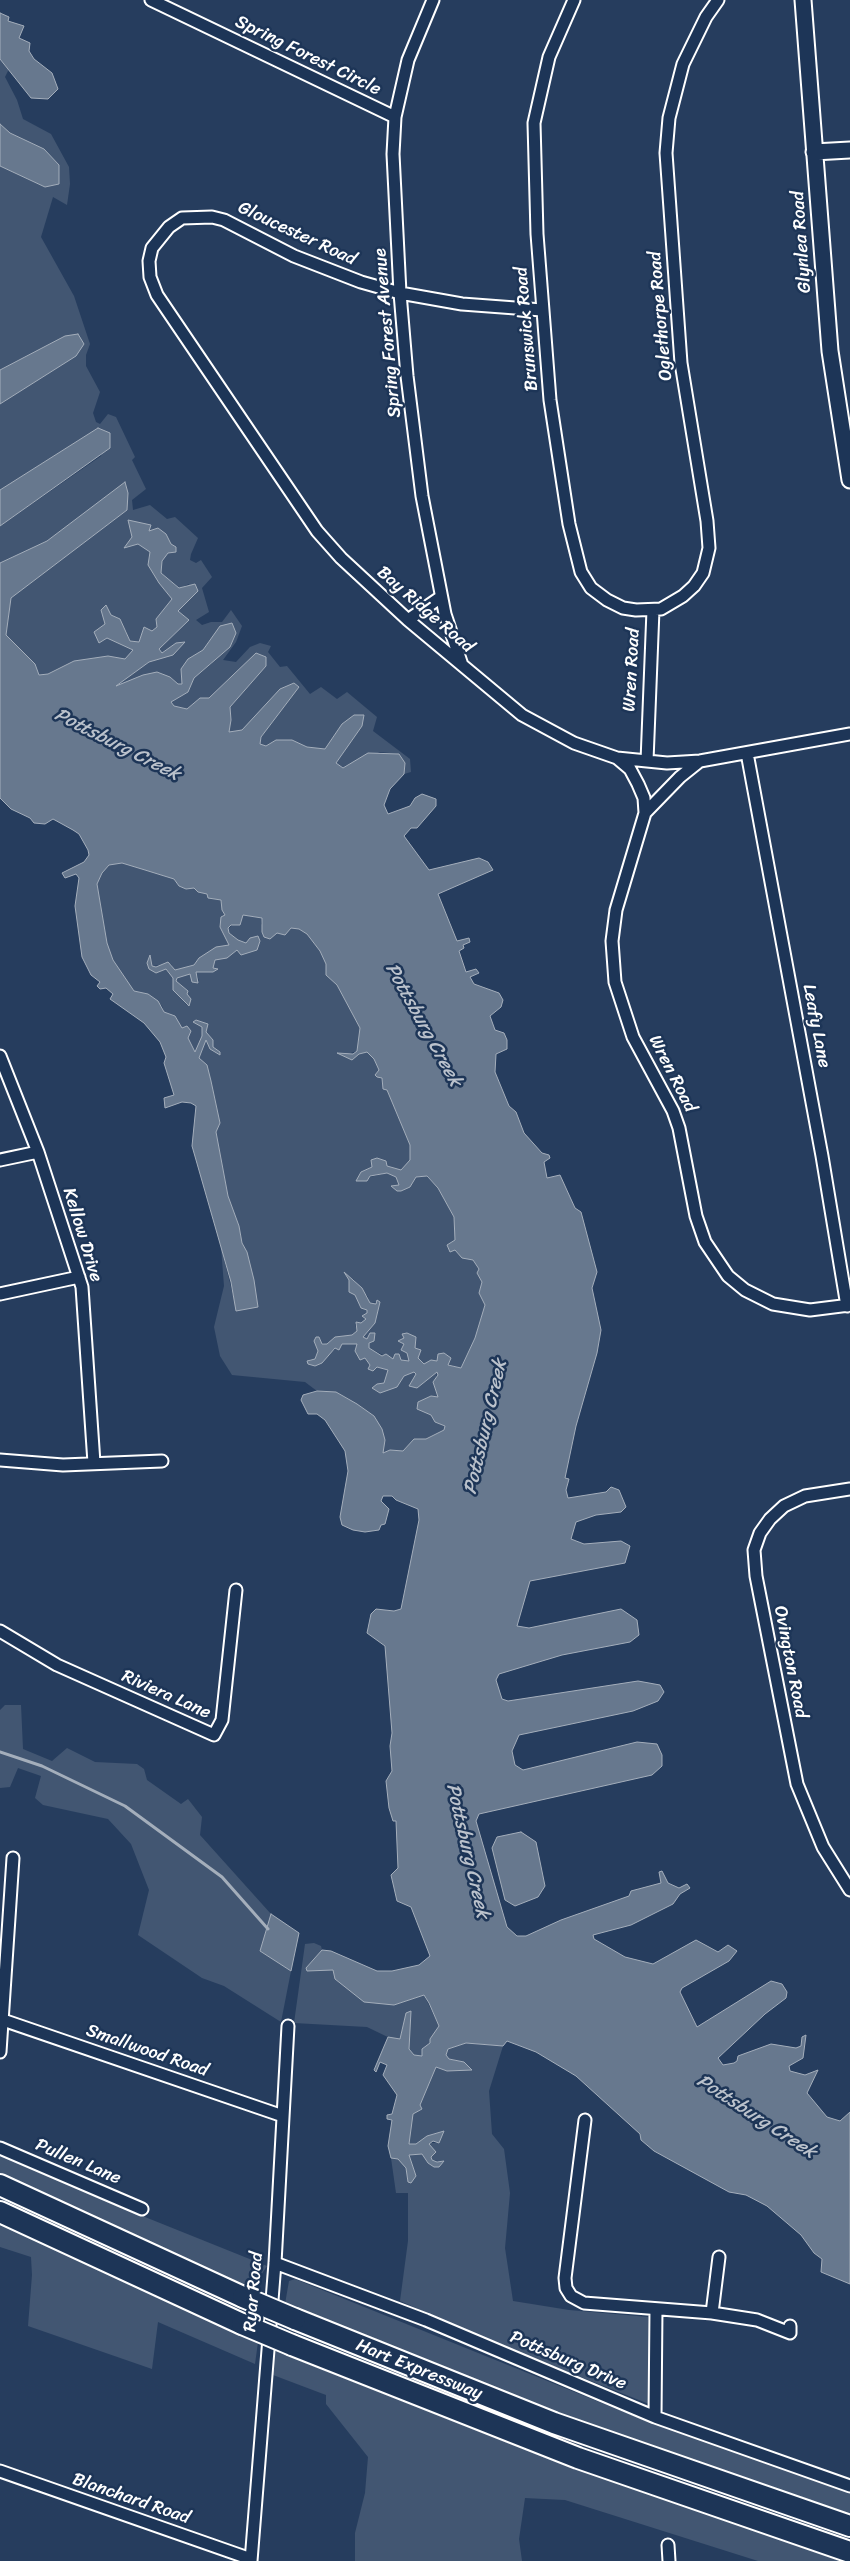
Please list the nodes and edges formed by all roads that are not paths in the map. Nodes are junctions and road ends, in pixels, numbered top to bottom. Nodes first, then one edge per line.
1 (151, 0) edge
2 (433, 0) edge
3 (574, 0) edge
4 (718, 0) edge
5 (803, 0) edge
6 (395, 118) junction
7 (850, 150) edge
8 (814, 152) junction
9 (161, 235) joint
10 (400, 293) junction
11 (542, 310) junction
12 (850, 480) edge
13 (441, 597) junction
14 (653, 610) junction
15 (408, 620) junction
16 (462, 665) junction
17 (850, 734) edge
18 (747, 753) junction
19 (617, 758) junction
20 (646, 761) junction
21 (700, 761) junction
22 (645, 813) junction
23 (0, 1056) edge
24 (38, 1152) junction
25 (0, 1160) edge
26 (79, 1277) junction
27 (0, 1294) edge
28 (849, 1306) edge
29 (0, 1460) edge
30 (162, 1461) dead end
31 (94, 1464) junction
32 (850, 1489) edge
33 (236, 1590) dead end
34 (0, 1631) edge
35 (13, 1858) dead end
36 (850, 1890) edge
37 (5, 1904) edge
38 (1, 2020) edge
39 (288, 2026) dead end
40 (0, 2052) edge
41 (283, 2116) junction
42 (585, 2120) dead end
43 (0, 2148) edge
44 (0, 2186) edge
45 (142, 2208) dead end
46 (0, 2212) edge
47 (719, 2257) dead end
48 (275, 2263) junction
49 (656, 2309) junction
50 (712, 2314) junction
51 (790, 2326) dead end
52 (655, 2417) junction
53 (0, 2471) edge
54 (850, 2486) edge
55 (850, 2526) edge
56 (668, 2544) dead end
57 (850, 2552) edge
58 (251, 2560) edge
59 (669, 2561) edge

1 - 6 street, Spring Forest Circle
2 - 6 street, Spring Forest Avenue
3 - 11 street, Brunswick Road
4 - 14 street, Oglethorpe Road
5 - 8 street, Glynlea Road
6 - 10 street, Spring Forest Avenue
7 - 8 street
8 - 12 street, Glynlea Road
9 - 10 street, Gloucester Road
9 - 15 street, Bay Ridge Road
10 - 11 street, Gloucester Road
10 - 13 street, Spring Forest Avenue
11 - 14 street, Brunswick Road
13 - 15 street
13 - 16 street, Spring Forest Avenue
14 - 20 street, Wren Road
15 - 16 street, Bay Ridge Road
16 - 19 street, Bay Ridge Road
17 - 18 street, Bay Ridge Road
18 - 21 street, Bay Ridge Road
18 - 28 street, Leafy Lane
19 - 20 street, Bay Ridge Road
19 - 22 street, Wren Road
20 - 21 street, Bay Ridge Road
21 - 22 street, Wren Road
22 - 28 street, Wren Road
23 - 24 street, Kellow Drive
24 - 25 street
24 - 26 street, Kellow Drive
26 - 27 street
26 - 31 street, Kellow Drive
29 - 31 street
30 - 31 street
32 - 36 street, Ovington Road
33 - 34 street, Riviera Lane
35 - 37 street
37 - 38 street
38 - 40 street
38 - 41 street, Smallwood Road
39 - 41 street, Ryar Road
41 - 48 street, Ryar Road
42 - 49 street
43 - 45 street, Pullen Lane
44 - 55 highway, Hart Expressway, bridge
46 - 57 highway, Hart Expressway, bridge
47 - 50 street
48 - 52 street, Pottsburg Drive
48 - 58 street, Ryar Road
49 - 50 street
49 - 52 street
50 - 51 street
52 - 54 street, Pottsburg Drive
53 - 58 street, Blanchard Road
56 - 59 street

